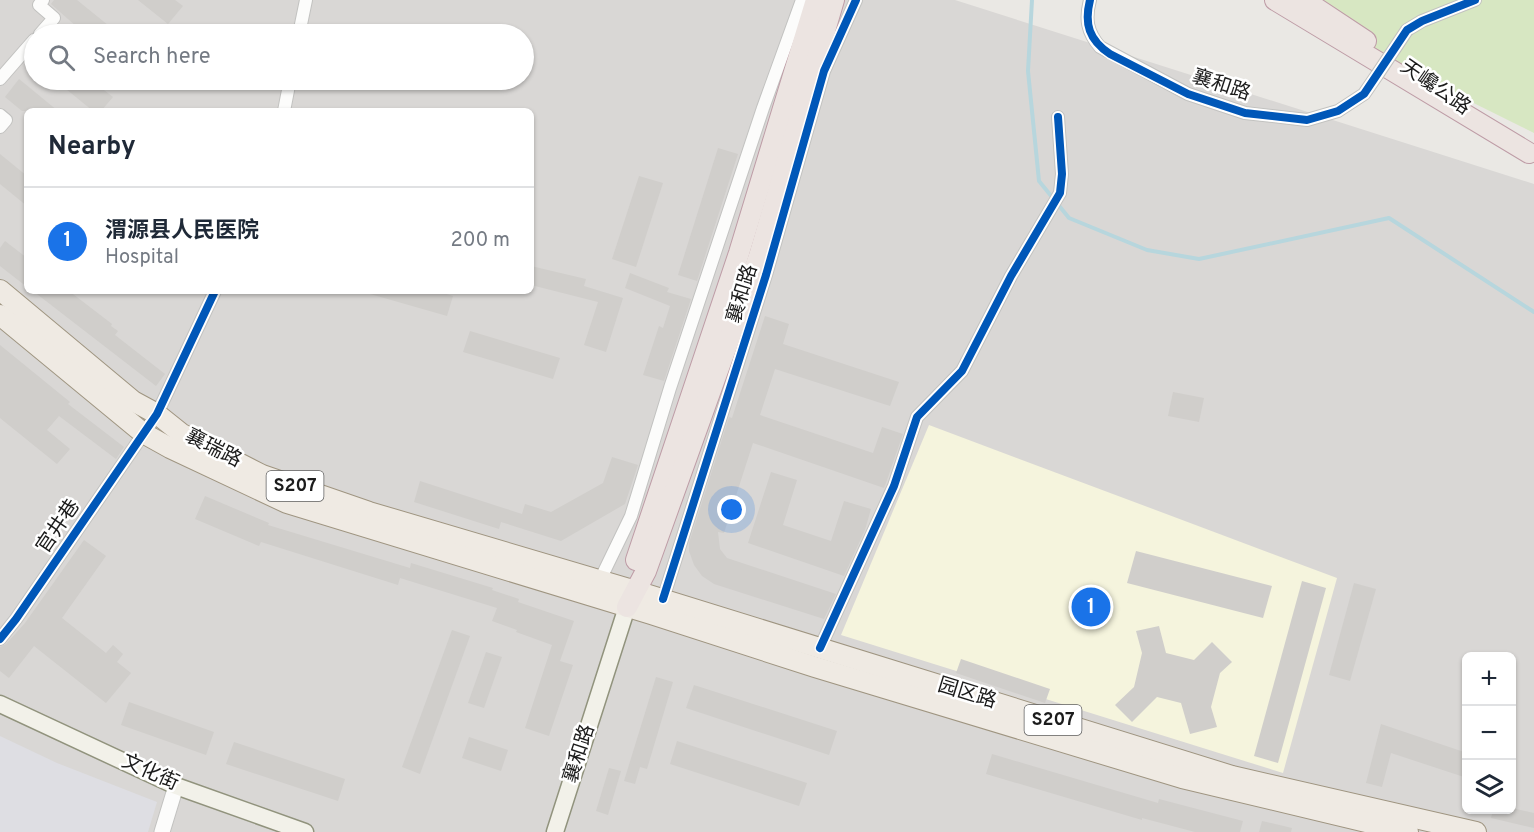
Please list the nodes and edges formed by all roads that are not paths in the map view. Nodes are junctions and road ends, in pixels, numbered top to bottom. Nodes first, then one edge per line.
1 (44, 0) edge
2 (306, 0) edge
3 (802, 0) edge
4 (856, 0) edge
5 (1090, 0) edge
6 (1275, 0) edge
7 (1305, 0) edge
8 (1475, 0) edge
9 (829, 1) edge
10 (49, 24) edge
11 (301, 24) edge
12 (24, 51) edge
13 (0, 79) edge
14 (288, 90) edge
15 (285, 108) edge
16 (0, 115) edge
17 (1058, 117) dead end
18 (0, 127) edge
19 (1532, 155) edge
20 (0, 290) edge
21 (214, 294) edge
22 (0, 315) edge
23 (157, 414) junction
24 (143, 433) junction
25 (600, 580) junction
26 (631, 599) junction
27 (663, 599) junction
28 (0, 639) edge
29 (820, 648) junction
30 (0, 704) edge
31 (176, 786) junction
32 (162, 832) edge
33 (305, 832) edge
34 (555, 832) edge
35 (1408, 832) edge
36 (1476, 832) edge

1 - 10 street
2 - 11 street
3 - 25 street, 襄和路
4 - 27 street, 襄和路
5 - 8 street, 襄和路, bridge
6 - 19 highway
7 - 19 highway, 天巉公路
9 - 26 highway
12 - 13 street
14 - 15 street
16 - 18 street
17 - 29 street
20 - 23 main road, 襄瑞路 / S207
21 - 23 street, 官井巷
22 - 24 main road, 襄瑞路 / S207
23 - 24 street, 官井巷
23 - 25 main road, 襄瑞路 / S207
24 - 26 main road, 襄瑞路 / S207
24 - 28 street, 官井巷
25 - 26 main road, 襄瑞路 / S207
26 - 27 main road, 园区路 / S207
26 - 34 main road, 襄和路
26 - 35 main road, 园区路 / S207
27 - 29 main road, 园区路 / S207
29 - 36 main road, 园区路 / S207
30 - 31 main road, 文化街
31 - 32 street
31 - 33 main road, 文化街

